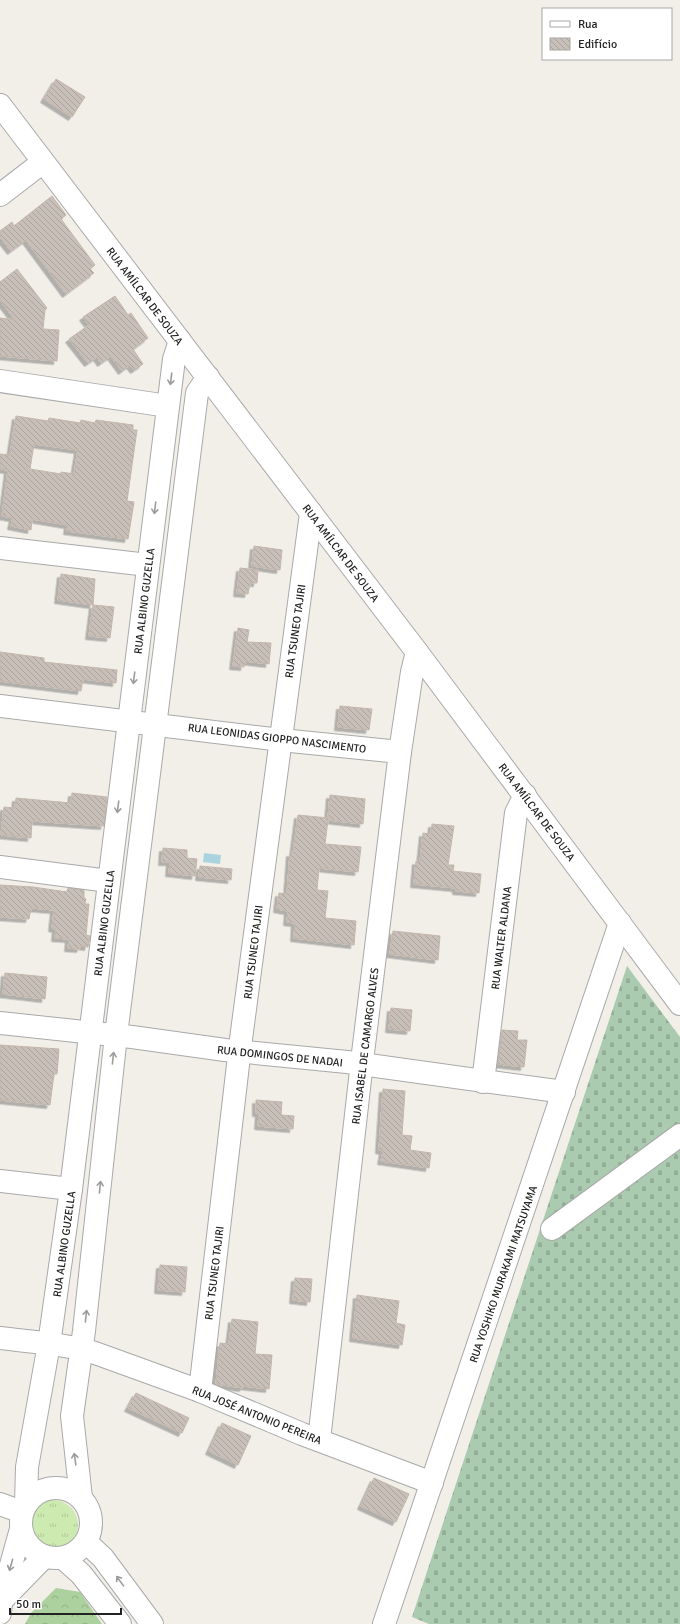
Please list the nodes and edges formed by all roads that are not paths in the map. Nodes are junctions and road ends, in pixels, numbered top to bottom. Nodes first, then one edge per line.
1 (0, 105) edge
2 (43, 162) junction
3 (0, 195) edge
4 (180, 341) junction
5 (208, 377) junction
6 (0, 382) edge
7 (168, 406) junction
8 (311, 513) junction
9 (0, 548) edge
10 (148, 565) junction
11 (417, 652) junction
12 (0, 706) edge
13 (129, 720) junction
14 (154, 723) junction
15 (281, 740) junction
16 (400, 752) junction
17 (524, 795) junction
18 (0, 867) edge
19 (109, 881) junction
20 (620, 923) junction
21 (680, 1004) edge
22 (0, 1023) edge
23 (91, 1033) junction
24 (116, 1036) junction
25 (240, 1052) junction
26 (362, 1065) junction
27 (483, 1082) junction
28 (564, 1092) junction
29 (680, 1135) edge
30 (0, 1180) edge
31 (72, 1189) junction
32 (552, 1229) dead end
33 (0, 1338) edge
34 (50, 1344) junction
35 (81, 1349) junction
36 (200, 1391) junction
37 (319, 1440) junction
38 (432, 1483) junction
39 (81, 1498) junction
40 (0, 1504) edge
41 (23, 1515) junction
42 (86, 1542) junction
43 (54, 1558) junction
44 (1, 1607) edge
45 (120, 1624) edge
46 (152, 1624) edge
47 (384, 1624) edge

1 - 2 street, RUA AMÍLCAR DE SOUZA
2 - 3 street
2 - 4 street, RUA AMÍLCAR DE SOUZA
4 - 5 street, RUA AMÍLCAR DE SOUZA
4 -> 7 street, RUA ALBINO GUZELLA
5 - 8 street, RUA AMÍLCAR DE SOUZA
5 - 14 street
6 - 7 street
7 -> 10 street, RUA ALBINO GUZELLA
8 - 11 street, RUA AMÍLCAR DE SOUZA
8 - 15 street, RUA TSUNEO TAJIRI
9 - 10 street
10 -> 13 street, RUA ALBINO GUZELLA
11 - 16 street, RUA ISABEL DE CAMARGO ALVES
11 - 17 street, RUA AMÍLCAR DE SOUZA
12 - 13 street, RUA LEONIDAS GIOPPO NASCIMENTO
13 - 14 street, RUA LEONIDAS GIOPPO NASCIMENTO
13 -> 19 street, RUA ALBINO GUZELLA
14 - 15 street, RUA LEONIDAS GIOPPO NASCIMENTO
14 - 24 street
15 - 16 street, RUA LEONIDAS GIOPPO NASCIMENTO
15 - 25 street, RUA TSUNEO TAJIRI
16 - 26 street, RUA ISABEL DE CAMARGO ALVES
17 - 20 street, RUA AMÍLCAR DE SOUZA
17 - 27 street, RUA WALTER ALDANA
18 - 19 street
19 - 23 street, RUA ALBINO GUZELLA
20 - 21 street, RUA AMÍLCAR DE SOUZA
20 - 28 street, RUA YOSHIKO MURAKAMI MATSUYAMA
22 - 23 street
23 - 24 street, RUA DOMINGOS DE NADAI
23 - 31 street, RUA ALBINO GUZELLA
24 - 25 street, RUA DOMINGOS DE NADAI
35 -> 24 street
25 - 26 street, RUA DOMINGOS DE NADAI
25 - 36 street, RUA TSUNEO TAJIRI
26 - 27 street, RUA DOMINGOS DE NADAI
26 - 37 street, RUA ISABEL DE CAMARGO ALVES
27 - 28 street, RUA DOMINGOS DE NADAI
28 - 38 street, RUA YOSHIKO MURAKAMI MATSUYAMA
29 - 32 street
30 - 31 street
31 - 34 street, RUA ALBINO GUZELLA
33 - 34 street
34 - 35 street, RUA JOSÉ ANTONIO PEREIRA
34 - 41 street, RUA ALBINO GUZELLA
35 - 36 street, RUA JOSÉ ANTONIO PEREIRA
39 -> 35 street
36 - 37 street, RUA JOSÉ ANTONIO PEREIRA
37 - 38 street, RUA JOSÉ ANTONIO PEREIRA
38 - 47 street, RUA YOSHIKO MURAKAMI MATSUYAMA
39 - 41 street
39 - 42 street
40 - 41 street
41 - 43 street
41 -> 44 street
42 - 43 street
46 -> 42 street
43 - 44 street
43 - 45 street

